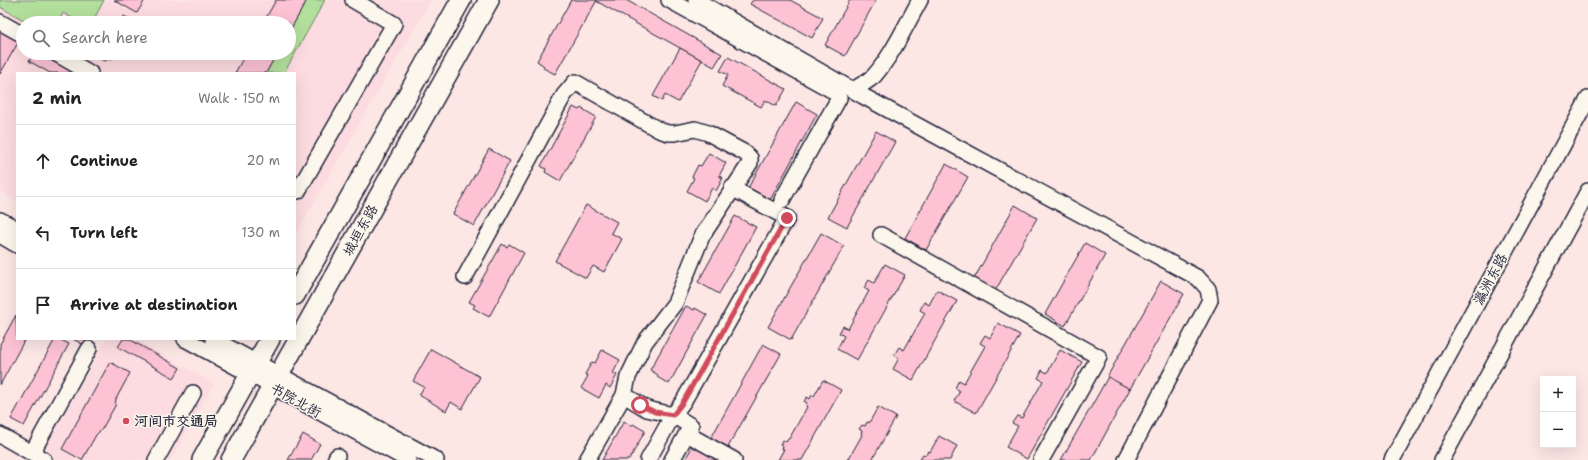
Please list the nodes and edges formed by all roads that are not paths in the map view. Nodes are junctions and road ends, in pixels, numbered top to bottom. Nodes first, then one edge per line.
1 (353, 0) edge
2 (461, 0) edge
3 (489, 0) edge
4 (669, 0) edge
5 (696, 0) edge
6 (920, 0) edge
7 (0, 22) edge
8 (16, 31) edge
9 (67, 60) edge
10 (88, 72) edge
11 (853, 90) junction
12 (1588, 99) edge
13 (732, 188) junction
14 (296, 190) edge
15 (1588, 191) edge
16 (782, 200) dead end
17 (0, 220) edge
18 (16, 229) edge
19 (0, 235) edge
20 (881, 235) dead end
21 (16, 244) edge
22 (465, 276) dead end
23 (296, 293) edge
24 (187, 340) edge
25 (214, 340) edge
26 (269, 340) edge
27 (89, 349) dead end
28 (254, 368) junction
29 (275, 380) junction
30 (193, 393) dead end
31 (624, 395) junction
32 (673, 415) junction
33 (687, 434) junction
34 (0, 435) edge
35 (38, 456) edge
36 (156, 460) edge
37 (202, 460) edge
38 (230, 460) edge
39 (408, 460) edge
40 (436, 460) edge
41 (587, 460) edge
42 (648, 460) edge
43 (672, 460) edge
44 (734, 460) edge
45 (1041, 460) edge
46 (1126, 460) edge
47 (1392, 460) edge
48 (1442, 460) edge

1 - 14 street
2 - 23 main road, 城垣东路
3 - 29 main road, 城垣东路
4 - 16 street
5 - 11 street
6 - 11 street
7 - 8 street
9 - 10 street
11 - 46 street
12 - 47 street, 瀛洲东路
13 - 22 street
13 - 31 street
13 - 32 street
15 - 48 street
17 - 18 street
19 - 21 street
20 - 45 street
24 - 28 street, 书院北街
25 - 28 street, 书院北街
26 - 28 main road
27 - 35 street
28 - 29 street, 书院北街
28 - 37 main road
29 - 38 main road, 城垣东路
29 - 39 street, 书院北街
29 - 40 street, 书院北街
30 - 36 street
31 - 32 street
31 - 41 street
32 - 33 street
32 - 42 street
33 - 43 street
33 - 44 street
34 - 35 street

